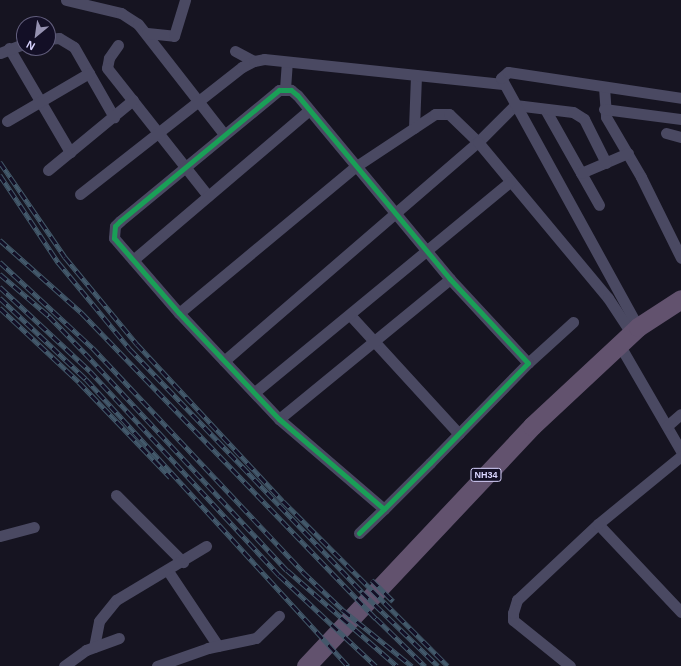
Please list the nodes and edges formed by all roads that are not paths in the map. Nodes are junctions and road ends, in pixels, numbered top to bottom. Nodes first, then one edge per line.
1 (66, 0) edge
2 (185, 0) edge
3 (147, 33) junction
4 (56, 38) edge
5 (118, 45) dead end
6 (16, 47) edge
7 (5, 50) edge
8 (234, 51) dead end
9 (254, 61) junction
10 (287, 62) junction
11 (89, 73) junction
12 (416, 75) junction
13 (503, 84) junction
14 (604, 86) junction
15 (285, 89) junction
16 (681, 98) edge
17 (133, 100) junction
18 (40, 102) junction
19 (199, 102) junction
20 (515, 105) junction
21 (545, 109) junction
22 (604, 109) junction
23 (309, 110) junction
24 (114, 117) junction
25 (681, 119) edge
26 (7, 121) dead end
27 (414, 128) junction
28 (159, 133) junction
29 (224, 134) junction
30 (666, 134) dead end
31 (681, 137) edge
32 (478, 142) junction
33 (70, 152) junction
34 (628, 153) junction
35 (606, 163) junction
36 (184, 166) junction
37 (355, 167) junction
38 (48, 170) dead end
39 (581, 174) junction
40 (510, 182) junction
41 (80, 194) dead end
42 (208, 196) junction
43 (599, 204) dead end
44 (395, 214) junction
45 (428, 252) junction
46 (681, 258) edge
47 (133, 260) junction
48 (450, 279) junction
49 (681, 299) edge
50 (179, 313) junction
51 (350, 315) junction
52 (573, 322) dead end
53 (630, 335) junction
54 (376, 342) junction
55 (224, 361) junction
56 (528, 363) junction
57 (254, 392) junction
58 (681, 414) edge
59 (279, 419) junction
60 (667, 426) junction
61 (459, 434) junction
62 (681, 451) edge
63 (681, 456) edge
64 (116, 495) dead end
65 (384, 509) junction
66 (598, 524) junction
67 (34, 527) dead end
68 (359, 533) dead end
69 (0, 536) edge
70 (206, 546) dead end
71 (183, 562) junction
72 (168, 571) junction
73 (681, 612) edge
74 (279, 616) dead end
75 (119, 638) dead end
76 (218, 646) junction
77 (94, 647) junction
78 (193, 653) junction
79 (64, 666) edge
80 (157, 666) edge
81 (185, 666) edge
82 (306, 666) edge
83 (570, 666) edge

1 - 3 street
2 - 3 street
3 - 19 street
4 - 11 street
5 - 17 street
6 - 7 street
7 - 18 street
8 - 9 street
9 - 10 street
9 - 19 street
10 - 12 street
10 - 15 street
11 - 18 street
11 - 24 street
12 - 13 street
12 - 27 street
13 - 14 street
13 - 20 street
14 - 16 street
14 - 22 street
15 - 23 street
15 - 29 street
17 - 24 street
17 - 28 street
18 - 26 street
18 - 33 street
19 - 28 street
19 - 29 street
20 - 21 street
20 - 32 street
20 - 53 street
21 - 35 street
21 - 39 street
22 - 25 street
22 - 34 street
23 - 37 street
23 - 42 street
24 - 33 street
27 - 32 street
27 - 37 street
28 - 36 street
28 - 41 street
29 - 36 street
30 - 31 street
32 - 40 street
32 - 44 street
33 - 38 street
34 - 35 street
34 - 46 street
35 - 39 street
36 - 42 street
36 - 47 street
37 - 44 street
37 - 50 street
39 - 43 street
40 - 45 street
40 - 53 street
42 - 47 street
44 - 45 street
44 - 55 street
45 - 48 street
45 - 51 street
47 - 50 street
48 - 54 street
48 - 56 street
49 - 53 highway, NH34
50 - 55 street
51 - 54 street
51 - 57 street
52 - 56 street
53 - 60 street
53 - 82 highway, NH34
54 - 59 street
54 - 61 street
55 - 57 street
56 - 61 street
57 - 59 street
58 - 60 street
59 - 65 street
60 - 62 street
61 - 65 street
63 - 66 street
64 - 71 street
65 - 68 street
66 - 73 street
66 - 83 street
67 - 69 street
70 - 71 street
71 - 72 street
72 - 76 street
72 - 77 street
74 - 76 street
75 - 77 street
76 - 78 street
77 - 79 street
78 - 80 street
78 - 81 street

